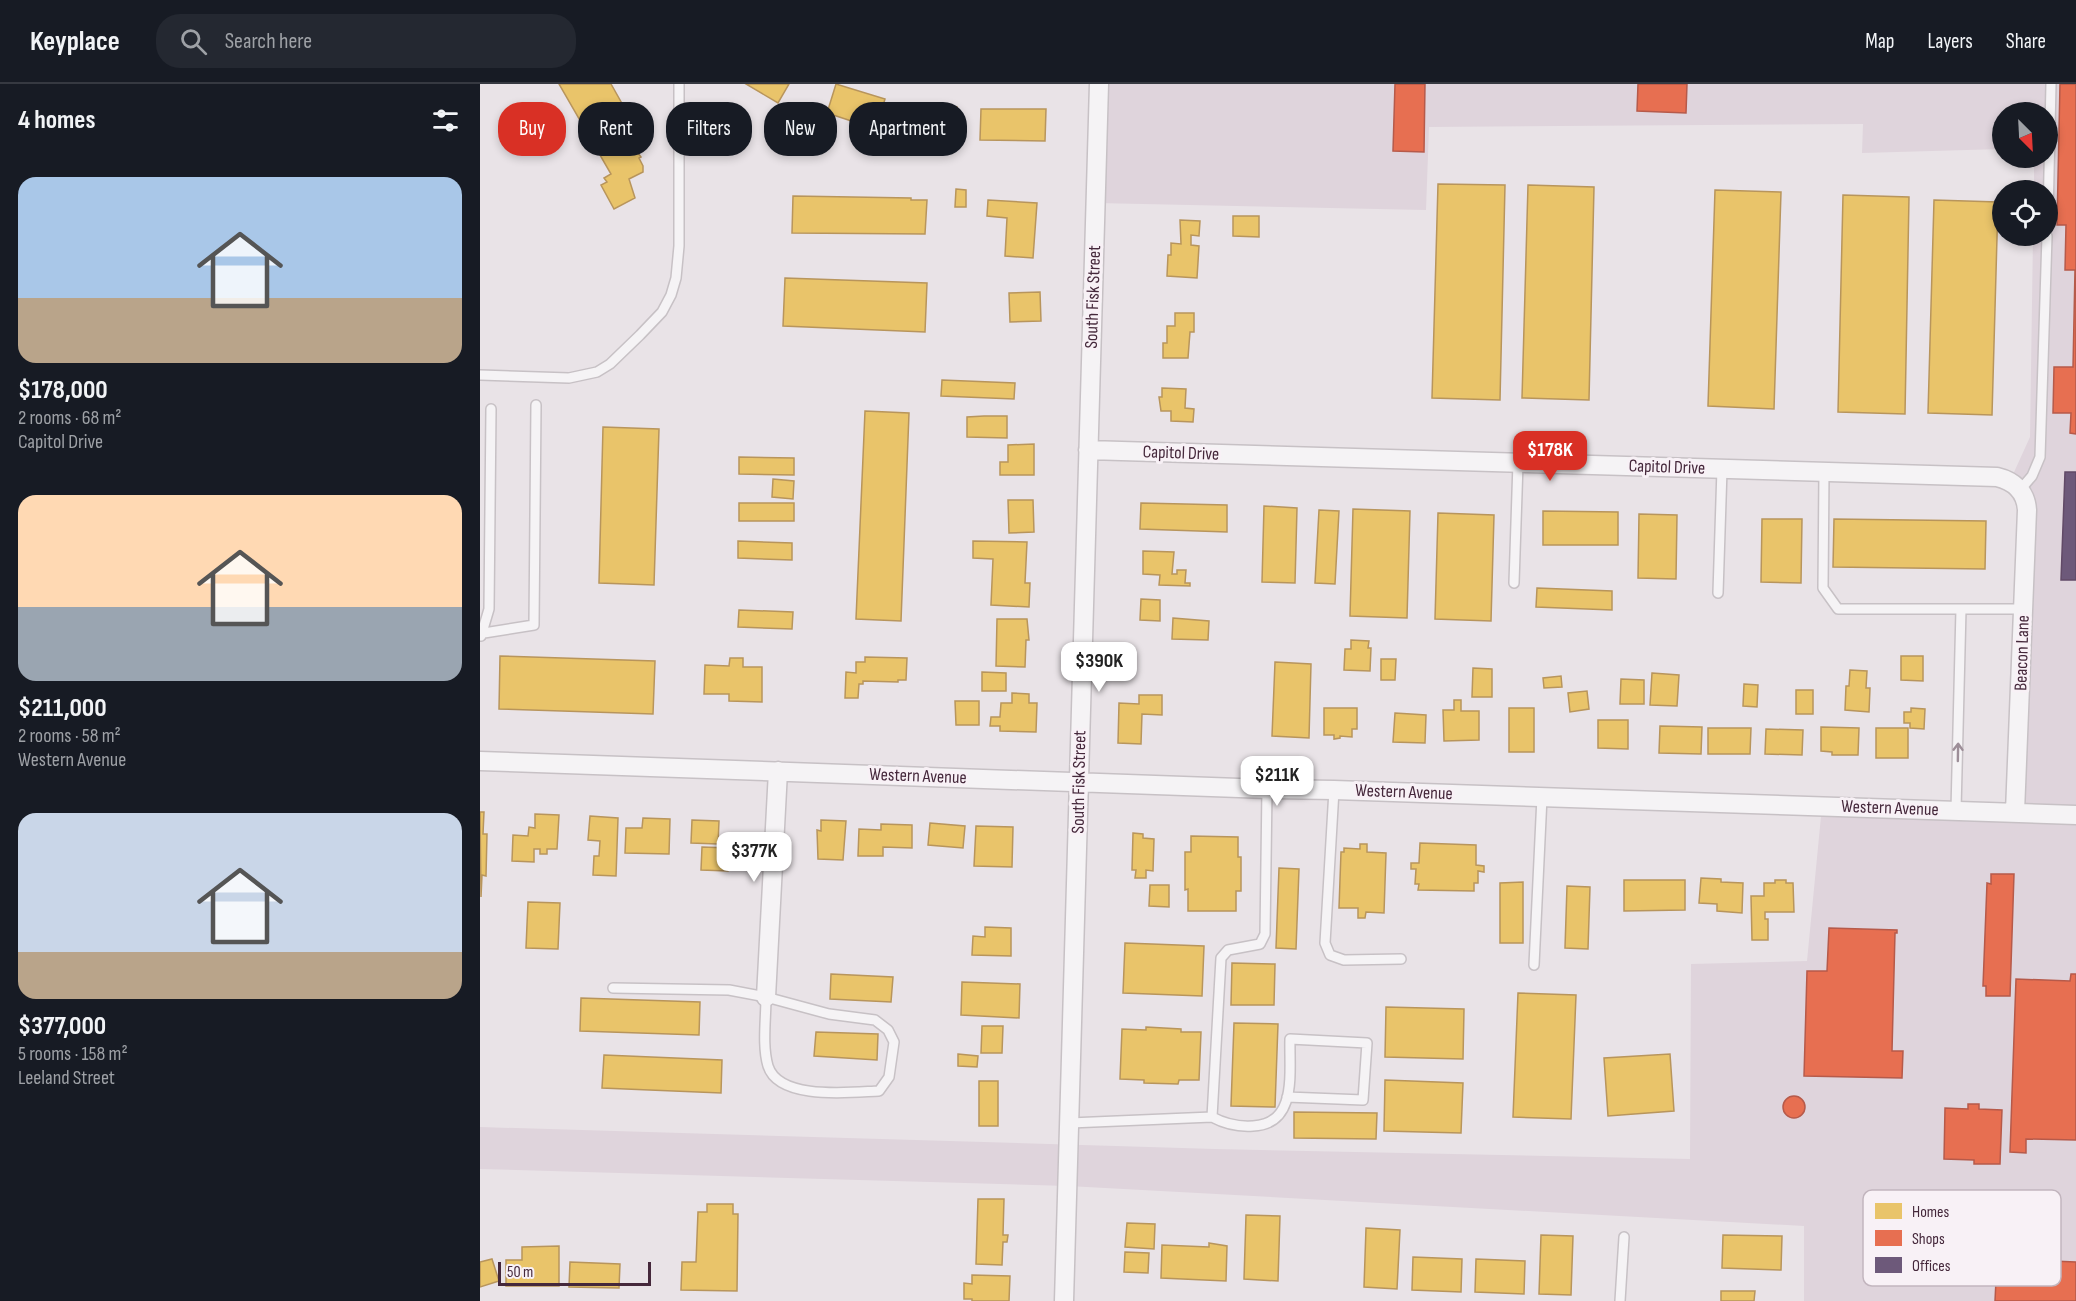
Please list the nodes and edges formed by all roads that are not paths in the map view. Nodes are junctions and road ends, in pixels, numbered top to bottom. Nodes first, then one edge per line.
1 (680, 84) edge
2 (1099, 84) edge
3 (2051, 84) edge
4 (2049, 180) edge
5 (2047, 246) edge
6 (480, 375) edge
7 (536, 405) dead end
8 (491, 409) dead end
9 (1088, 450) junction
10 (1518, 463) junction
11 (1722, 468) junction
12 (1824, 471) junction
13 (2022, 492) junction
14 (1514, 583) dead end
15 (1718, 593) dead end
16 (1961, 609) junction
17 (2024, 609) junction
18 (482, 635) edge
19 (480, 761) edge
20 (778, 771) junction
21 (1079, 781) junction
22 (1267, 789) junction
23 (1334, 790) junction
24 (1542, 797) junction
25 (1956, 810) junction
26 (2015, 812) junction
27 (2076, 815) edge
28 (1401, 959) dead end
29 (1533, 966) dead end
30 (613, 988) dead end
31 (766, 997) junction
32 (1287, 1097) junction
33 (1212, 1117) junction
34 (1070, 1124) junction
35 (1624, 1238) dead end
36 (1064, 1301) edge
37 (1620, 1301) edge

1 - 6 lane
2 - 9 street, South Fisk Street
3 - 4 lane
5 - 13 lane
7 - 18 lane
8 - 18 lane
9 - 10 street, Capitol Drive
9 - 21 street, South Fisk Street
10 - 11 street, Capitol Drive
10 - 14 lane
11 - 12 street, Capitol Drive
11 - 15 lane
12 - 13 street, Capitol Drive
12 - 16 lane
13 - 17 street, Beacon Lane
16 - 17 lane
25 -> 16 lane
17 - 26 street, Beacon Lane
19 - 20 street, Western Avenue
20 - 21 street, Western Avenue
20 - 31 street
21 - 22 street, Western Avenue
21 - 34 street, South Fisk Street
22 - 23 street, Western Avenue
22 - 33 lane
23 - 24 street, Western Avenue
23 - 28 lane
24 - 25 street, Western Avenue
24 - 29 lane
25 - 26 street, Western Avenue
26 - 27 street, Western Avenue
30 - 31 lane
31 - 31 lane
32 - 32 lane
32 - 33 lane
33 - 34 lane
34 - 36 street, South Fisk Street
35 - 37 lane

